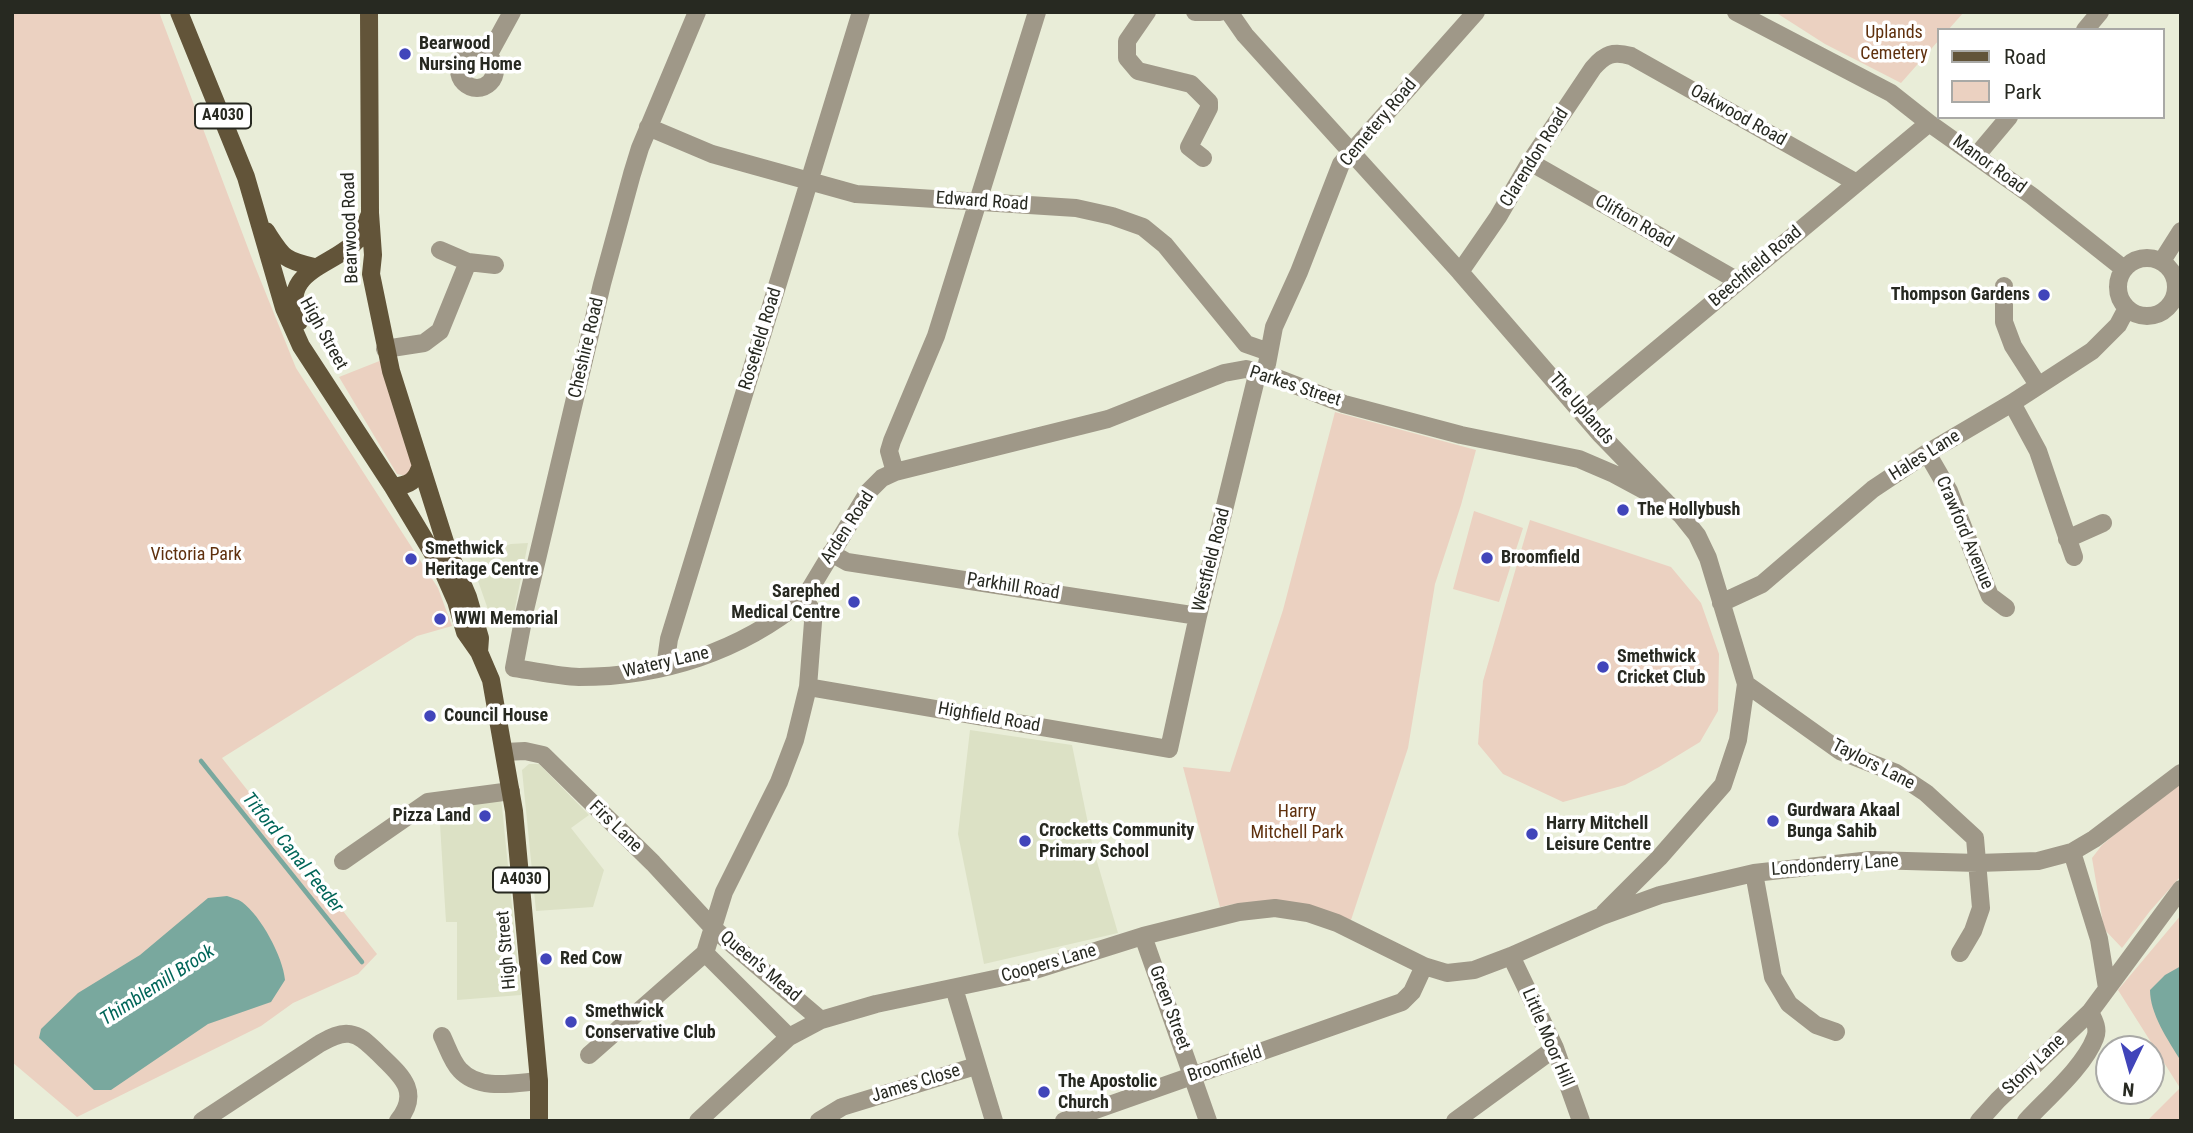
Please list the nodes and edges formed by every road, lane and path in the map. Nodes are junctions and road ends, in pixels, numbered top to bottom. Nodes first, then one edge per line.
1 (179, 12) edge
2 (369, 12) edge
3 (512, 12) edge
4 (697, 12) edge
5 (861, 12) edge
6 (1037, 12) edge
7 (1147, 12) edge
8 (1195, 12) edge
9 (1220, 12) edge
10 (1229, 12) edge
11 (1476, 12) edge
12 (1736, 12) edge
13 (2100, 12) edge
14 (2087, 28) edge
15 (1617, 52) joint
16 (489, 54) dead end
17 (2007, 119) edge
18 (1929, 123) junction
19 (648, 127) junction
20 (1351, 151) junction
21 (1976, 155) junction
22 (1203, 158) dead end
23 (1530, 162) junction
24 (810, 181) junction
25 (1857, 183) junction
26 (976, 202) junction
27 (370, 213) junction
28 (260, 223) junction
29 (2181, 231) edge
30 (440, 250) dead end
31 (340, 252) junction
32 (2162, 261) junction
33 (468, 262) junction
34 (495, 265) dead end
35 (314, 267) junction
36 (2124, 269) junction
37 (1460, 272) junction
38 (371, 274) junction
39 (1738, 281) junction
40 (2004, 286) dead end
41 (2177, 304) edge
42 (2127, 308) junction
43 (385, 349) junction
44 (1263, 350) junction
45 (1239, 370) junction
46 (1261, 372) junction
47 (327, 384) junction
48 (2038, 385) junction
49 (2011, 403) junction
50 (1583, 411) junction
51 (1601, 435) junction
52 (1927, 453) junction
53 (1578, 459) junction
54 (421, 465) junction
55 (895, 472) junction
56 (394, 486) junction
57 (1667, 503) junction
58 (438, 517) junction
59 (2103, 523) dead end
60 (418, 527) junction
61 (2067, 539) junction
62 (831, 553) junction
63 (2074, 557) dead end
64 (804, 599) junction
65 (1721, 603) junction
66 (2006, 608) dead end
67 (1198, 616) junction
68 (479, 652) junction
69 (664, 667) junction
70 (514, 668) junction
71 (491, 680) junction
72 (1746, 684) junction
73 (808, 687) junction
74 (1169, 749) joint
75 (505, 752) junction
76 (2181, 773) edge
77 (511, 791) junction
78 (2073, 852) junction
79 (1659, 858) junction
80 (343, 861) dead end
81 (1978, 863) junction
82 (1754, 873) junction
83 (2181, 889) edge
84 (1660, 895) junction
85 (1602, 916) junction
86 (713, 928) junction
87 (1143, 936) junction
88 (2099, 939) junction
89 (705, 953) junction
90 (1960, 953) dead end
91 (1511, 956) junction
92 (2127, 962) junction
93 (1424, 966) junction
94 (954, 988) junction
95 (2107, 988) junction
96 (2090, 1012) junction
97 (821, 1020) junction
98 (1836, 1032) dead end
99 (442, 1036) dead end
100 (789, 1037) junction
101 (1555, 1048) junction
102 (590, 1055) dead end
103 (976, 1066) junction
104 (1193, 1076) junction
105 (539, 1081) junction
106 (202, 1121) edge
107 (398, 1121) edge
108 (539, 1121) edge
109 (548, 1121) edge
110 (698, 1121) edge
111 (819, 1121) edge
112 (994, 1121) edge
113 (1065, 1121) edge
114 (1208, 1121) edge
115 (1455, 1121) edge
116 (1581, 1121) edge
117 (1979, 1121) edge
118 (2026, 1121) edge

1 - 28 main road, High Street / A4030
2 - 27 main road, Bearwood Road / A4030
3 - 16 street
4 - 19 street, Cheshire Road
5 - 24 street, Rosefield Road
6 - 26 street
7 - 22 street
8 - 9 street
10 - 20 street, The Uplands
11 - 20 street, Cemetery Road
12 - 18 street, Manor Road
13 - 14 street
15 - 23 street, Clarendon Road
15 - 25 street, Oakwood Road
17 - 21 street
18 - 21 street, Manor Road
18 - 25 street, Beechfield Road
19 - 24 street, Edward Road
19 - 70 street, Cheshire Road
20 - 37 street, The Uplands
20 - 44 street, Cemetery Road
21 - 36 street, Manor Road
23 - 37 street, Clarendon Road
23 - 39 street, Clifton Road
24 - 26 street, Edward Road
24 - 69 street, Rosefield Road
25 - 39 street, Beechfield Road
26 - 44 street, Edward Road
26 - 55 street
27 - 31 main road, A4030
27 - 38 main road, Bearwood Road / A4030
28 - 35 main road, A4030
28 - 47 main road, High Street / A4030
29 - 32 street
30 - 33 street
31 - 35 main road, A4030
31 - 38 main road
32 - 36 street
32 - 41 street
33 - 34 street
33 - 43 street
35 - 47 main road, A4030
36 - 42 street
37 - 50 street, The Uplands
38 - 43 main road, Bearwood Road / A4030
39 - 50 street, Beechfield Road
40 - 48 street
41 - 42 street
42 - 48 street, Hales Lane
43 - 54 main road, Bearwood Road / A4030
44 - 45 street, Cemetery Road
44 - 46 street, Cemetery Road
45 - 46 street, Parkes Street
45 - 55 street, Parkes Street
46 - 53 street, Parkes Street
46 - 67 street, Westfield Road
47 - 56 main road, High Street / A4030
48 - 49 street, Hales Lane
49 - 52 street, Hales Lane
49 - 61 street
50 - 51 street, The Uplands
51 - 53 street
51 - 57 street, The Uplands
52 - 65 street, Hales Lane
52 - 66 street, Crawford Avenue
53 - 57 street, Parkes Street
54 - 56 main road
54 - 58 main road, Bearwood Road / A4030
55 - 62 street, Arden Road
56 - 60 main road, High Street / A4030
57 - 65 street, The Uplands
58 - 60 main road
58 - 68 main road, High Street / A4030
59 - 61 street
60 - 68 main road, High Street / A4030
61 - 63 street
62 - 64 street, Arden Road
62 - 67 street, Parkhill Road
64 - 69 street, Watery Lane
64 - 73 street
65 - 72 street, The Uplands
67 - 74 street, Westfield Road
68 - 71 main road, High Street / A4030
69 - 70 street, Watery Lane
70 - 71 street
71 - 75 main road, High Street / A4030
72 - 79 street, The Uplands
72 - 81 street, Taylors Lane
73 - 74 street, Highfield Road
73 - 86 street
75 - 77 main road, High Street / A4030
75 - 86 street, Firs Lane
76 - 78 street, Londonderry Lane
77 - 80 street
77 - 105 main road, High Street / A4030
78 - 81 street, Londonderry Lane
78 - 88 street
79 - 84 street
79 - 85 street, The Uplands
81 - 82 street, Londonderry Lane
81 - 90 street, Taylors Lane
82 - 84 street, Londonderry Lane
82 - 98 street
83 - 92 street
84 - 85 street, Londonderry Lane
85 - 91 street
86 - 89 street, Queen's Mead
86 - 97 street, Queen's Mead
87 - 93 street, Coopers Lane
87 - 94 street, Coopers Lane
87 - 104 street, Green Street
88 - 92 street
88 - 95 street
89 - 100 street, Queen's Mead
89 - 102 street
91 - 93 street
91 - 101 street, Little Moor Hill
92 - 95 street
93 - 104 street, Broomfield
94 - 97 street, Coopers Lane
94 - 103 street
95 - 96 street, Stony Lane
96 - 117 street, Stony Lane
96 - 118 street, Stony Lane
97 - 100 street, Coopers Lane
99 - 105 street
100 - 110 street, Coopers Lane
101 - 115 street
101 - 116 street, Little Moor Hill
103 - 111 street, James Close
103 - 112 street
104 - 113 street, Broomfield
104 - 114 street, Green Street
105 - 108 main road, High Street / A4030
105 - 109 main road, High Street / A4030
106 - 107 street

